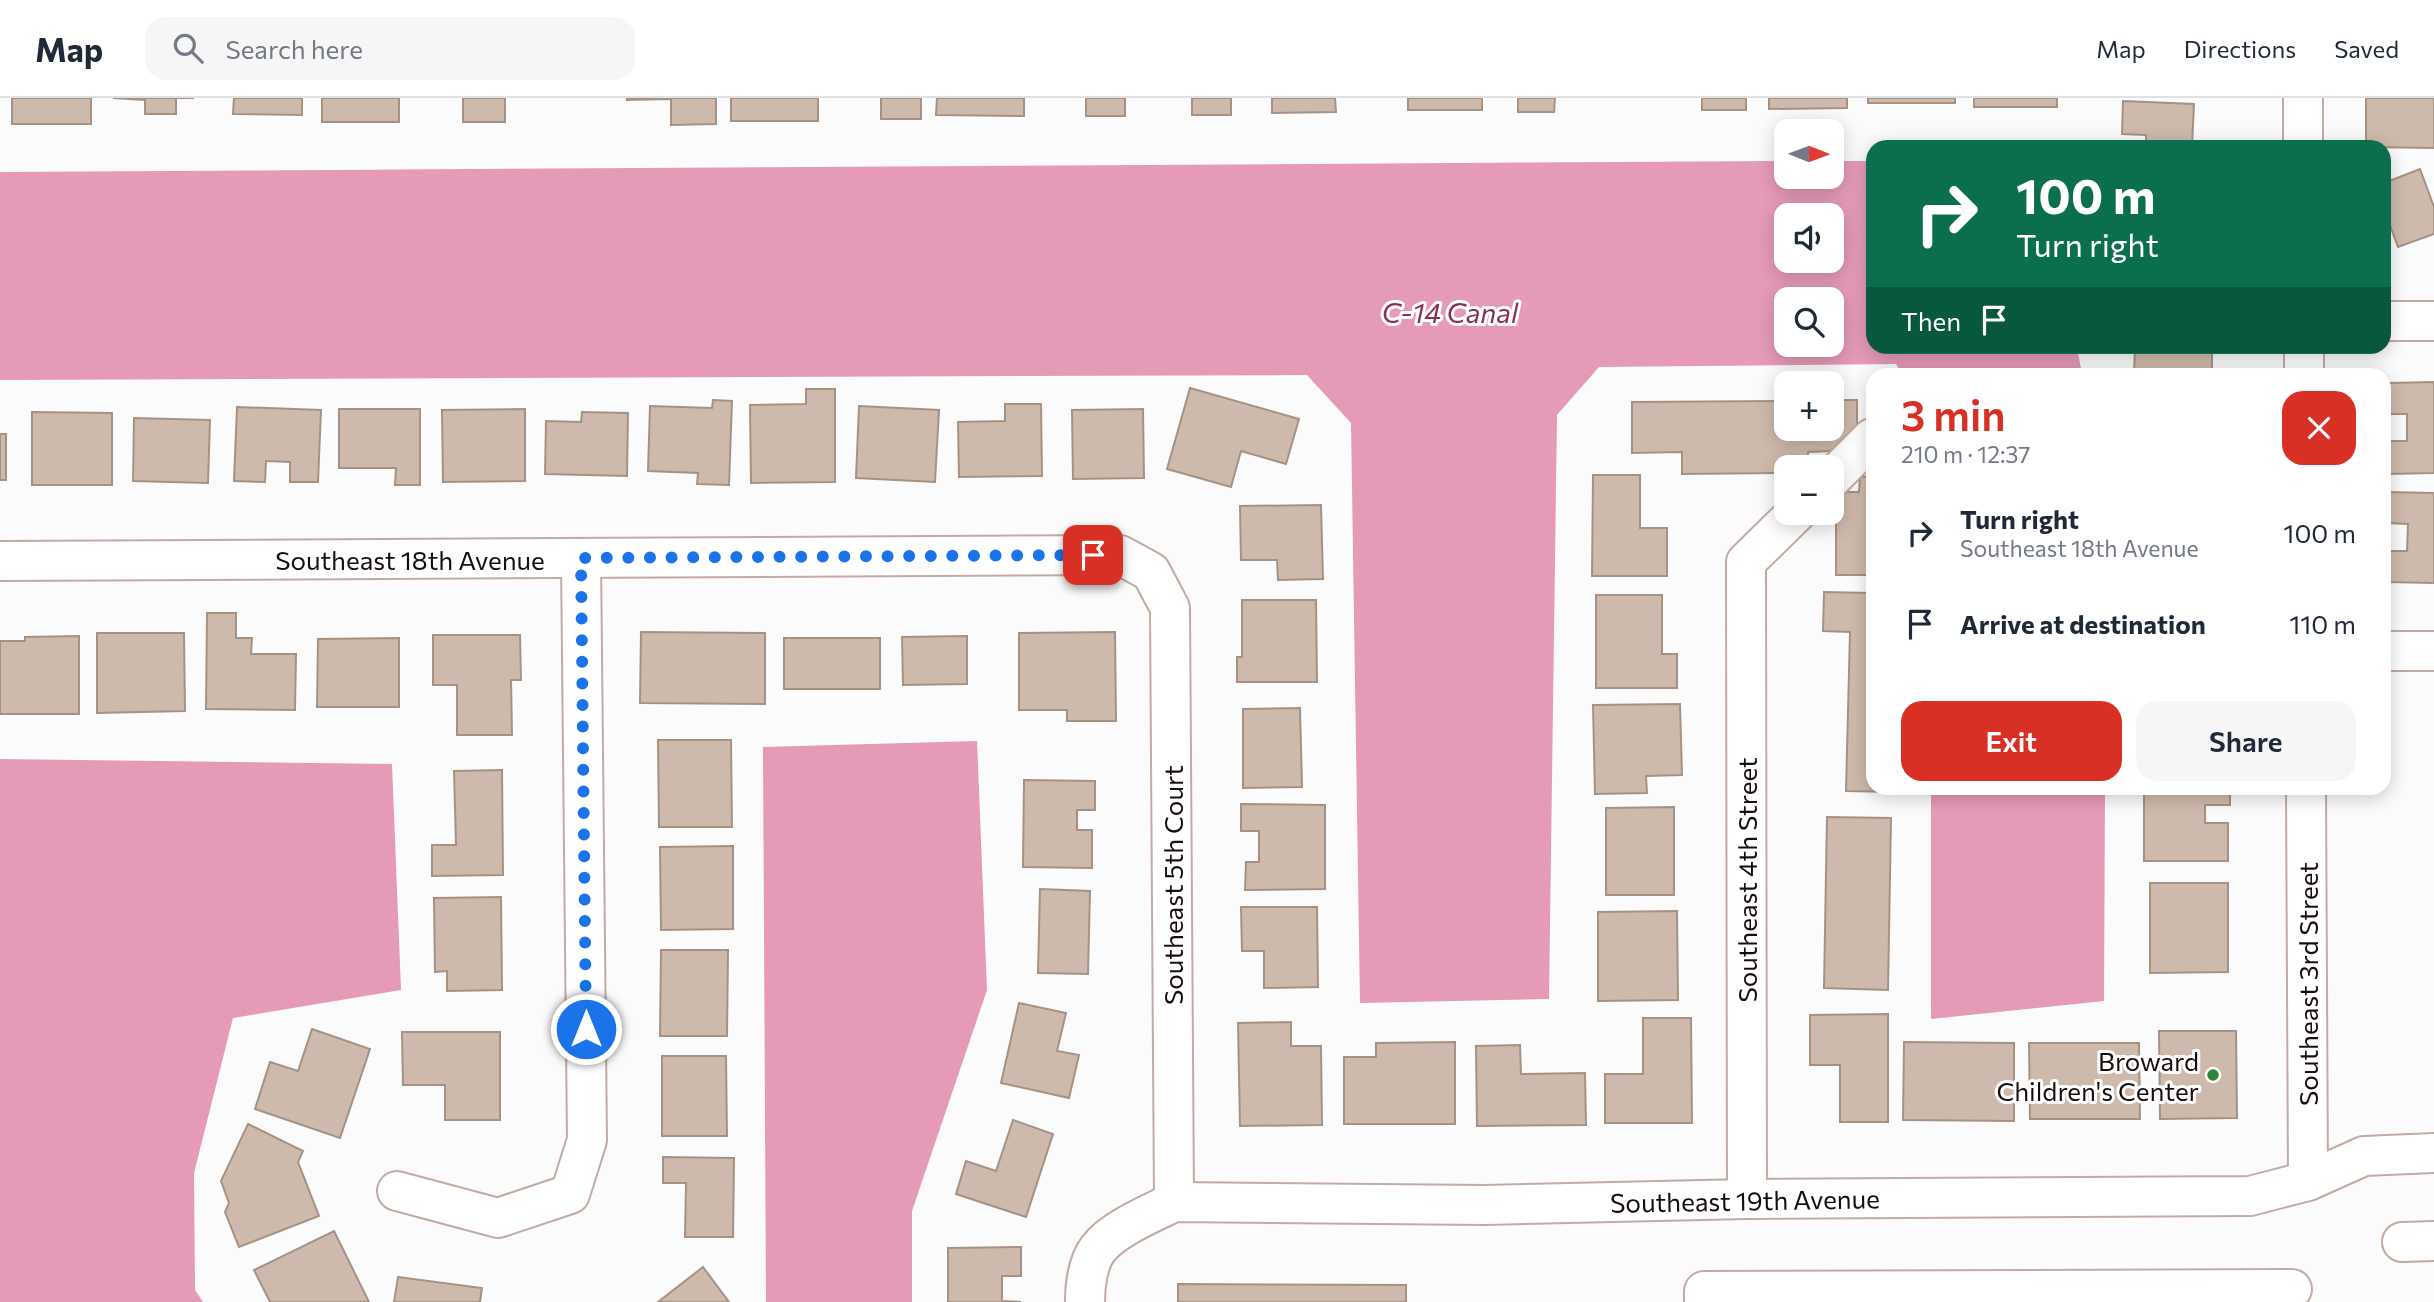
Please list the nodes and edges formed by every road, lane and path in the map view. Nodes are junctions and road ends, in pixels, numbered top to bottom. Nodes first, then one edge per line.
1 (2303, 98) edge
2 (2303, 140) edge
3 (2391, 321) edge
4 (2434, 321) edge
5 (1866, 444) edge
6 (1844, 466) edge
7 (1784, 525) edge
8 (581, 558) junction
9 (0, 561) edge
10 (1151, 572) joint
11 (2391, 651) edge
12 (2434, 652) edge
13 (2306, 795) edge
14 (2434, 1153) edge
15 (2308, 1181) junction
16 (397, 1191) dead end
17 (1747, 1199) junction
18 (1174, 1202) junction
19 (2292, 1289) dead end
20 (1085, 1292) edge
21 (1704, 1302) edge

1 - 2 street
3 - 4 street
5 - 6 street
7 - 17 street, Southeast 4th Street
8 - 9 street, Southeast 18th Avenue
8 - 10 street, Southeast 18th Avenue
8 - 16 street
10 - 18 street, Southeast 5th Court
11 - 12 street
13 - 15 street, Southeast 3rd Street
14 - 15 street, Southeast 19th Avenue
15 - 17 street, Southeast 19th Avenue
17 - 18 street, Southeast 19th Avenue
18 - 20 street, Southeast 19th Avenue
19 - 21 street

